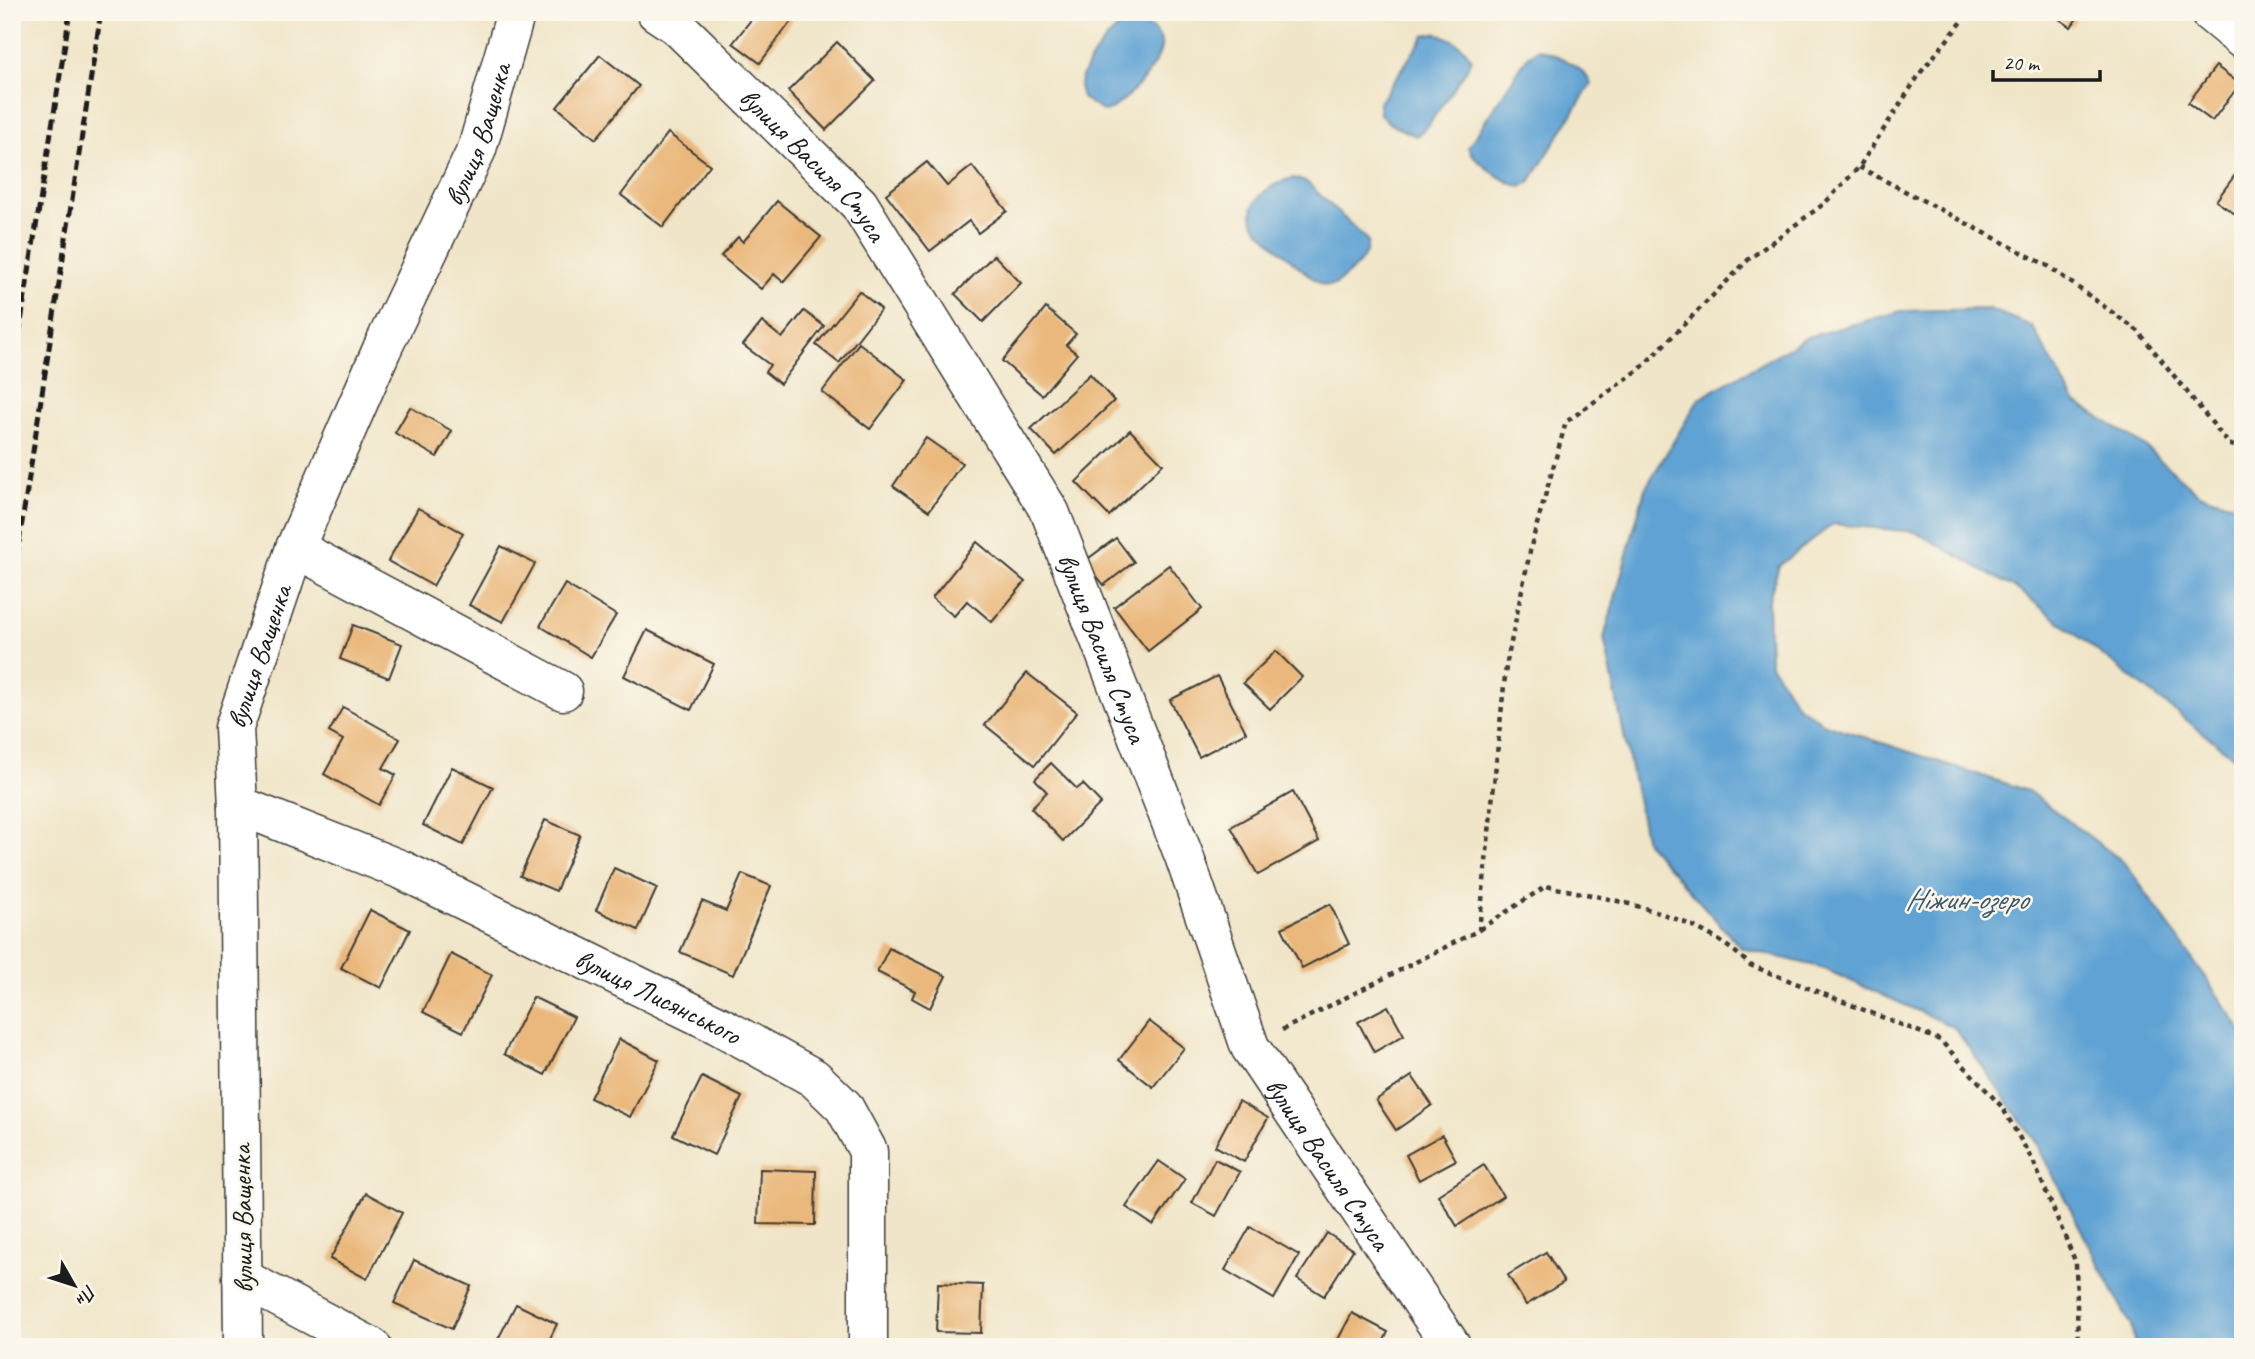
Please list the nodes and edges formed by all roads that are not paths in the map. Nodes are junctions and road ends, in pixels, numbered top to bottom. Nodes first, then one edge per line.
1 (516, 12) edge
2 (656, 12) edge
3 (2208, 12) edge
4 (2243, 40) edge
5 (295, 548) junction
6 (563, 691) dead end
7 (238, 805) junction
8 (243, 1278) junction
9 (243, 1347) edge
10 (372, 1347) edge
11 (868, 1347) edge
12 (1452, 1347) edge

1 - 5 street, вулиця Ващенка
2 - 12 street, вулиця Василя Стуса
3 - 4 street
5 - 6 street
5 - 7 street, вулиця Ващенка
7 - 8 street, вулиця Ващенка
7 - 11 street, вулиця Лисянського
8 - 9 street, вулиця Ващенка
8 - 10 street

